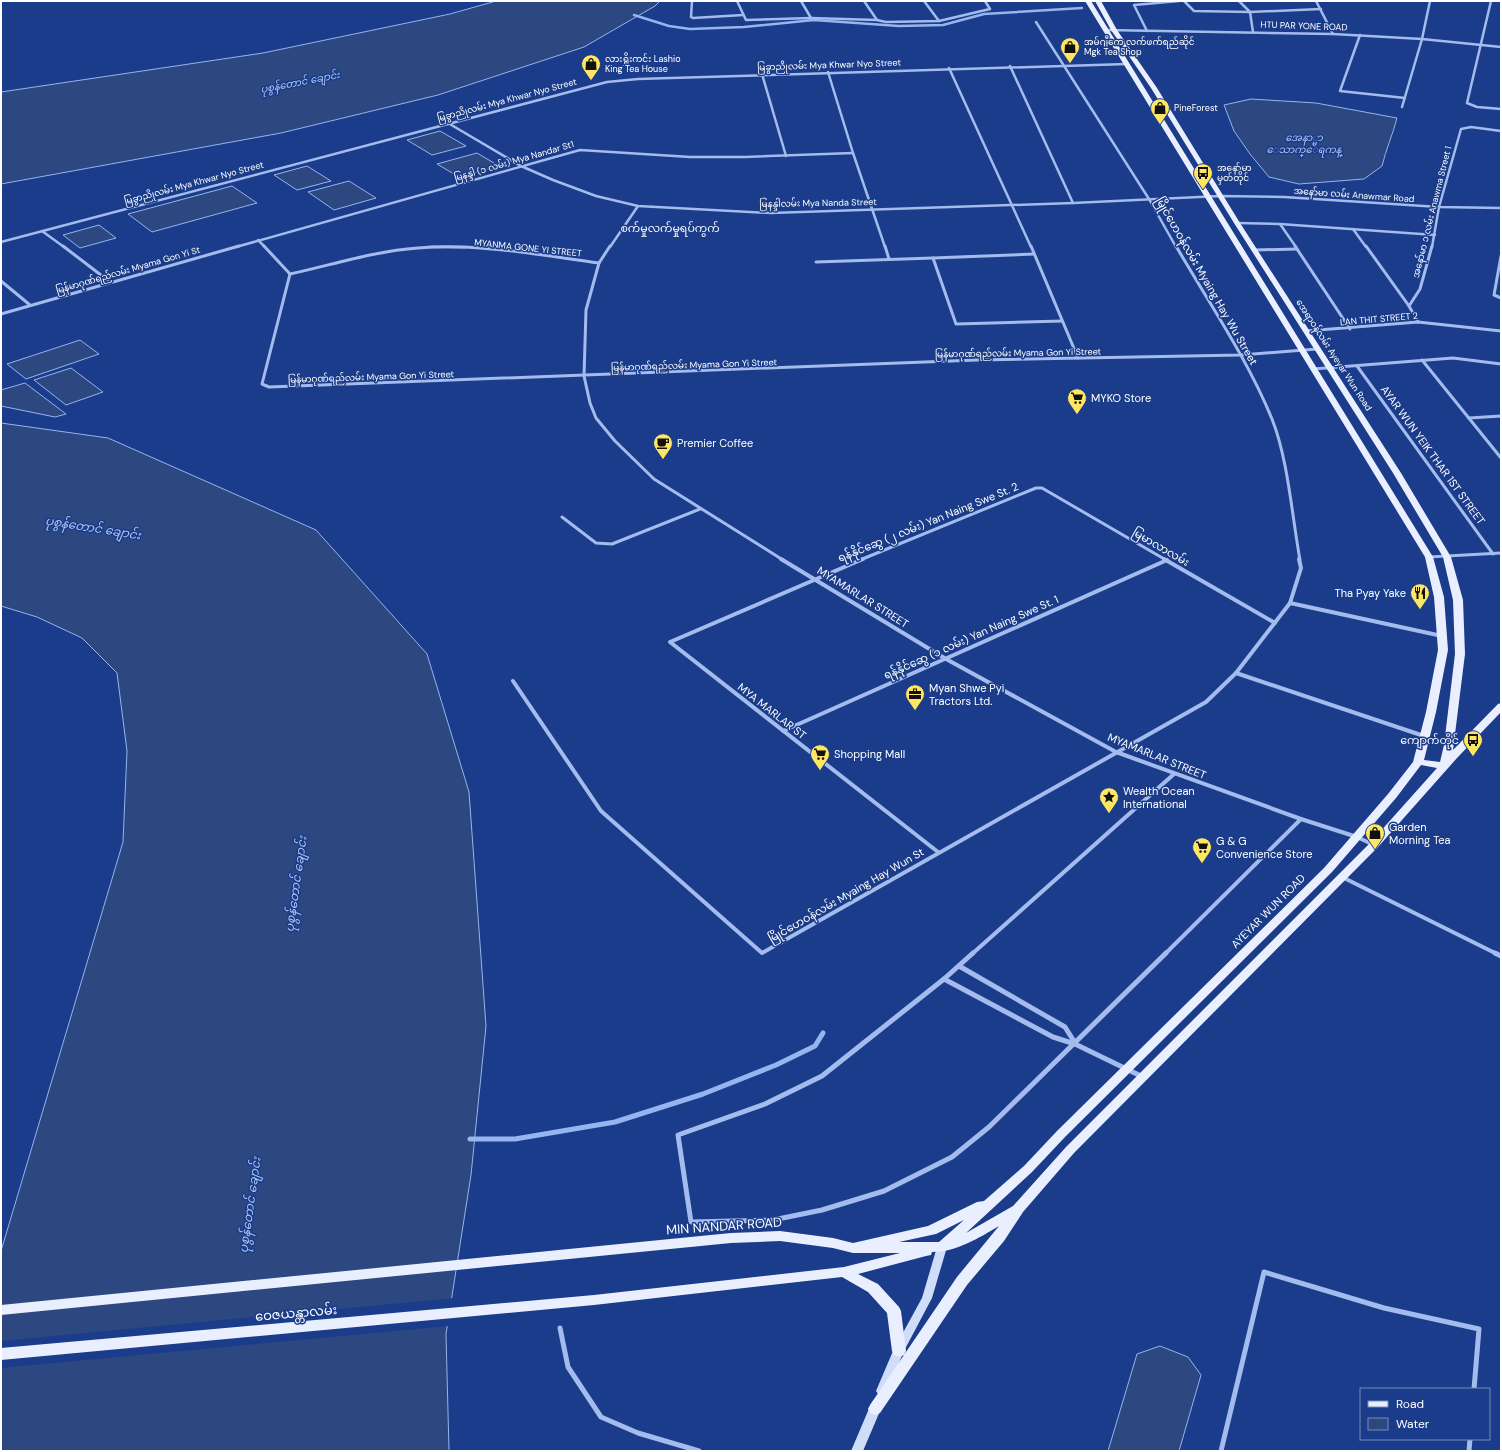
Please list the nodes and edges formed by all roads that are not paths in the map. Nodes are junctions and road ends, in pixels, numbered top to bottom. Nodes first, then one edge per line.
1 (692, 1) edge
2 (737, 1) edge
3 (801, 1) edge
4 (864, 1) edge
5 (924, 1) edge
6 (985, 1) edge
7 (1088, 1) edge
8 (1098, 1) edge
9 (1179, 1) edge
10 (1184, 1) edge
11 (1239, 1) edge
12 (1316, 1) edge
13 (1430, 1) edge
14 (1491, 1) edge
15 (1321, 9) junction
16 (1250, 12) junction
17 (743, 15) junction
18 (811, 18) junction
19 (877, 20) junction
20 (939, 21) junction
21 (1036, 22) dead end
22 (1105, 30) junction
23 (1114, 30) junction
24 (1147, 31) junction
25 (1253, 32) junction
26 (1333, 34) junction
27 (1360, 35) junction
28 (1422, 39) junction
29 (1481, 45) junction
30 (1501, 47) edge
31 (1127, 64) junction
32 (1065, 65) junction
33 (1010, 66) junction
34 (950, 68) junction
35 (828, 72) junction
36 (762, 74) junction
37 (1405, 98) junction
38 (1402, 107) dead end
39 (1501, 109) edge
40 (448, 124) junction
41 (1501, 131) edge
42 (853, 153) junction
43 (786, 156) junction
44 (521, 166) junction
45 (1206, 196) junction
46 (1220, 196) junction
47 (1149, 199) junction
48 (1073, 203) junction
49 (1012, 204) junction
50 (638, 206) junction
51 (1439, 207) junction
52 (1501, 208) edge
53 (873, 209) junction
54 (1237, 223) junction
55 (1280, 224) junction
56 (1353, 229) junction
57 (42, 231) junction
58 (1435, 235) junction
59 (258, 240) junction
60 (1, 242) edge
61 (1297, 249) junction
62 (1254, 250) junction
63 (1034, 254) junction
64 (1501, 256) edge
65 (933, 258) junction
66 (889, 259) junction
67 (816, 262) dead end
68 (598, 263) junction
69 (290, 274) junction
70 (1, 281) edge
71 (110, 282) junction
72 (1501, 298) edge
73 (30, 305) junction
74 (1409, 306) junction
75 (1, 314) edge
76 (1062, 321) junction
77 (1418, 322) junction
78 (1350, 329) junction
79 (1306, 331) junction
80 (1501, 331) edge
81 (1302, 350) junction
82 (1317, 350) junction
83 (1241, 355) junction
84 (1078, 358) junction
85 (1422, 360) junction
86 (1501, 364) edge
87 (1357, 366) junction
88 (1329, 368) junction
89 (1313, 369) junction
90 (584, 376) junction
91 (1501, 416) edge
92 (1469, 418) junction
93 (1501, 458) edge
94 (1039, 488) joint
95 (700, 509) junction
96 (562, 517) dead end
97 (1501, 553) edge
98 (1493, 554) junction
99 (1428, 556) junction
100 (1447, 557) junction
101 (1167, 560) junction
102 (814, 578) junction
103 (1290, 603) junction
104 (1274, 623) junction
105 (1442, 636) junction
106 (670, 642) joint
107 (946, 659) junction
108 (1236, 673) junction
109 (513, 681) dead end
110 (1501, 706) edge
111 (783, 731) junction
112 (1424, 736) junction
113 (1116, 752) junction
114 (1418, 762) junction
115 (1442, 769) junction
116 (1174, 774) junction
117 (1301, 819) junction
118 (1357, 837) junction
119 (1374, 845) junction
120 (938, 852) junction
121 (1342, 877) junction
122 (1501, 956) edge
123 (959, 966) junction
124 (944, 979) junction
125 (1075, 1044) junction
126 (1128, 1069) junction
127 (1143, 1077) junction
128 (992, 1200) junction
129 (1018, 1209) junction
130 (942, 1247) junction
131 (853, 1248) junction
132 (844, 1272) junction
133 (1, 1310) edge
134 (560, 1328) dead end
135 (898, 1350) junction
136 (1, 1354) edge
137 (1474, 1388) edge
138 (875, 1409) junction
139 (1470, 1440) edge
140 (699, 1451) edge
141 (857, 1451) edge
142 (1221, 1451) edge
143 (1469, 1451) edge

1 - 17 street
2 - 17 street
3 - 18 street
4 - 19 street
5 - 20 street
6 - 20 street
7 - 22 main road
8 - 23 main road
9 - 24 street
10 - 16 street
11 - 16 street
12 - 15 street
13 - 28 street
14 - 29 street
15 - 16 street
15 - 26 street
16 - 25 street
17 - 18 street
18 - 19 street
19 - 20 street
21 - 32 street, မြိုင်ဟေဝန်လမ်း Myaing Hay Wu Street
22 - 23 street, HTU PAR YONE ROAD
22 - 31 main road
23 - 24 street, HTU PAR YONE ROAD
23 - 46 main road, အေရာဝန်လမ်း Ayeyar Wun Road
24 - 25 street, HTU PAR YONE ROAD
25 - 26 street, HTU PAR YONE ROAD
26 - 27 street, HTU PAR YONE ROAD
27 - 28 street, HTU PAR YONE ROAD
27 - 37 street
28 - 29 street, HTU PAR YONE ROAD
28 - 37 street
29 - 30 street, HTU PAR YONE ROAD
29 - 39 street
31 - 32 street, မြခွာညိုလမ်း Mya Khwar Nyo Street
31 - 45 main road
32 - 33 street, မြခွာညိုလမ်း Mya Khwar Nyo Street
32 - 47 street, မြိုင်ဟေဝန်လမ်း Myaing Hay Wu Street
33 - 34 street, မြခွာညိုလမ်း Mya Khwar Nyo Street
33 - 48 street
34 - 35 street, မြခွာညိုလမ်း Mya Khwar Nyo Street
34 - 49 street
35 - 36 street, မြခွာညိုလမ်း Mya Khwar Nyo Street
35 - 42 street
36 - 40 street, မြခွာညိုလမ်း Mya Khwar Nyo Street
36 - 43 street
37 - 38 street
40 - 44 street, မြနန္ဒါလမ်း Mya Nanda Street
40 - 57 street, မြခွာညိုလမ်း Mya Khwar Nyo Street
41 - 51 street, အနော်မာ ၁ လမ်း Anawma Street 1
42 - 43 street, မြနန္ဒါ (၁ လမ်း) Mya Nandar St1
42 - 53 street
43 - 44 street, မြနန္ဒါ (၁ လမ်း) Mya Nandar St1
44 - 50 street, မြနန္ဒါလမ်း Mya Nanda Street
44 - 59 street, မြနန္ဒါ (၁ လမ်း) Mya Nandar St1
45 - 46 street, အနော်မာ လမ်း Anawmar Road
45 - 47 street, မြနန္ဒါလမ်း Mya Nanda Street
45 - 81 main road
46 - 51 street, အနော်မာ လမ်း Anawmar Road
46 - 54 main road, အေရာဝန်လမ်း Ayeyar Wun Road
47 - 48 street, မြနန္ဒါလမ်း Mya Nanda Street
47 - 83 street, မြိုင်ဟေဝန်လမ်း Myaing Hay Wu Street
48 - 49 street, မြနန္ဒါလမ်း Mya Nanda Street
49 - 53 street, မြနန္ဒါလမ်း Mya Nanda Street
49 - 63 street
50 - 53 street, မြနန္ဒါလမ်း Mya Nanda Street
50 - 68 street, MYAMARLAR STREET
51 - 52 street, အနော်မာ လမ်း Anawmar Road
51 - 58 street, အနော်မာ ၁ လမ်း Anawma Street 1
53 - 66 street
54 - 55 street
54 - 62 main road, အေရာဝန်လမ်း Ayeyar Wun Road
55 - 56 street
55 - 61 street
56 - 58 street
56 - 74 street
57 - 60 street, မြခွာညိုလမ်း Mya Khwar Nyo Street
57 - 71 street
58 - 74 street, အနော်မာ ၁ လမ်း Anawma Street 1
59 - 69 street
59 - 71 street, မြန်မာဂုဏ်ရည်လမ်း Myama Gon Yi St
61 - 62 street
61 - 78 street
62 - 79 main road, အေရာဝန်လမ်း Ayeyar Wun Road
63 - 65 street
63 - 76 street
64 - 72 street
65 - 66 street
65 - 76 street
66 - 67 street
68 - 69 street, MYANMA GONE YI STREET
68 - 90 street, MYAMARLAR STREET
69 - 90 street, မြန်မာဂုဏ်ရည်လမ်း Myama Gon Yi Street
70 - 73 street
71 - 73 street, မြန်မာဂုဏ်ရည်လမ်း Myama Gon Yi St
73 - 75 street, မြန်မာဂုဏ်ရည်လမ်း Myama Gon Yi St
74 - 77 street
76 - 84 street
77 - 78 street, LAN THIT STREET 2
77 - 80 street, LAN THIT STREET 2
78 - 79 street, LAN THIT STREET 2
79 - 82 main road, အေရာဝန်လမ်း Ayeyar Wun Road
81 - 82 street, မြန်မာဂုဏ်ရည်လမ်း Myama Gon Yi Street
81 - 83 street, မြန်မာဂုဏ်ရည်လမ်း Myama Gon Yi Street
81 - 89 main road
82 - 88 main road, အေရာဝန်လမ်း Ayeyar Wun Road
83 - 84 street, မြန်မာဂုဏ်ရည်လမ်း Myama Gon Yi Street
83 - 103 street, မြိုင်ဟေဝန်လမ်း Myaing Hay Wu Street
84 - 90 street, မြန်မာဂုဏ်ရည်လမ်း Myama Gon Yi Street
85 - 86 street
85 - 87 street
85 - 92 street
87 - 88 street
87 - 98 street, AYAR WUN YEIK THAR 1ST STREET
88 - 89 street
88 - 100 main road, အေရာဝန်လမ်း Ayeyar Wun Road
89 - 99 main road
90 - 95 street, MYAMARLAR STREET
91 - 92 street
92 - 93 street
94 - 101 street, မြမာလာလမ်း
94 - 102 street, ရန်နိုင်ဆွေ (၂ လမ်း) Yan Naing Swe St. 2
95 - 96 street
95 - 102 street, MYAMARLAR STREET
97 - 98 street
98 - 100 street
99 - 100 street
99 - 105 main road
100 - 115 main road, အေရာဝန်လမ်း Ayeyar Wun Road
101 - 104 street, မြမာလာလမ်း
101 - 107 street, ရန်နိုင်ဆွေ (၁ လမ်း) Yan Naing Swe St. 1
102 - 106 street, ရန်နိုင်ဆွေ (၂ လမ်း) Yan Naing Swe St. 2
102 - 107 street, MYAMARLAR STREET
103 - 104 street, မြိုင်ဟေဝန်လမ်း Myaing Hay Wu Street
103 - 105 street
104 - 108 street, မြိုင်ဟေဝန်လမ်း Myaing Hay Wu Street
105 - 112 main road, AYEYAR WUN ROAD
106 - 111 street, MYA MARLAR ST
107 - 111 street, ရန်နိုင်ဆွေ (၁ လမ်း) Yan Naing Swe St. 1
107 - 113 street, MYAMARLAR STREET
108 - 112 street
108 - 113 street, မြိုင်ဟေဝန်လမ်း Myaing Hay Wu Street
109 - 120 street, မြိုင်ဟေဝန်လမ်း Myaing Hay Wun St
110 - 115 main road
111 - 120 street, MYA MARLAR ST
112 - 114 main road, AYEYAR WUN ROAD
113 - 116 street, MYAMARLAR STREET
113 - 120 street, မြိုင်ဟေဝန်လမ်း Myaing Hay Wun St
114 - 115 main road
114 - 118 main road, AYEYAR WUN ROAD
115 - 119 main road
116 - 117 street, MYAMARLAR STREET
116 - 123 street
117 - 118 street, MYAMARLAR STREET
117 - 125 street
118 - 119 street, MYAMARLAR STREET
118 - 126 main road, AYEYAR WUN ROAD
119 - 121 main road
121 - 122 street
121 - 127 main road
123 - 124 street
123 - 125 street
124 - 125 street
124 - 125 street
125 - 126 street
126 - 127 street
126 - 128 main road, AYEYAR WUN ROAD
127 - 129 main road
128 - 130 main road
128 - 131 main road, MIN NANDAR ROAD
129 - 130 main road
129 - 138 main road
130 - 131 main road
130 - 132 main road, ဝေဇယန္တာလမ်း
130 - 135 street
131 - 133 main road, MIN NANDAR ROAD
132 - 135 main road
132 - 136 main road, ဝေဇယန္တာလမ်း
134 - 140 street
135 - 138 street
137 - 142 street
138 - 141 street
139 - 143 street

